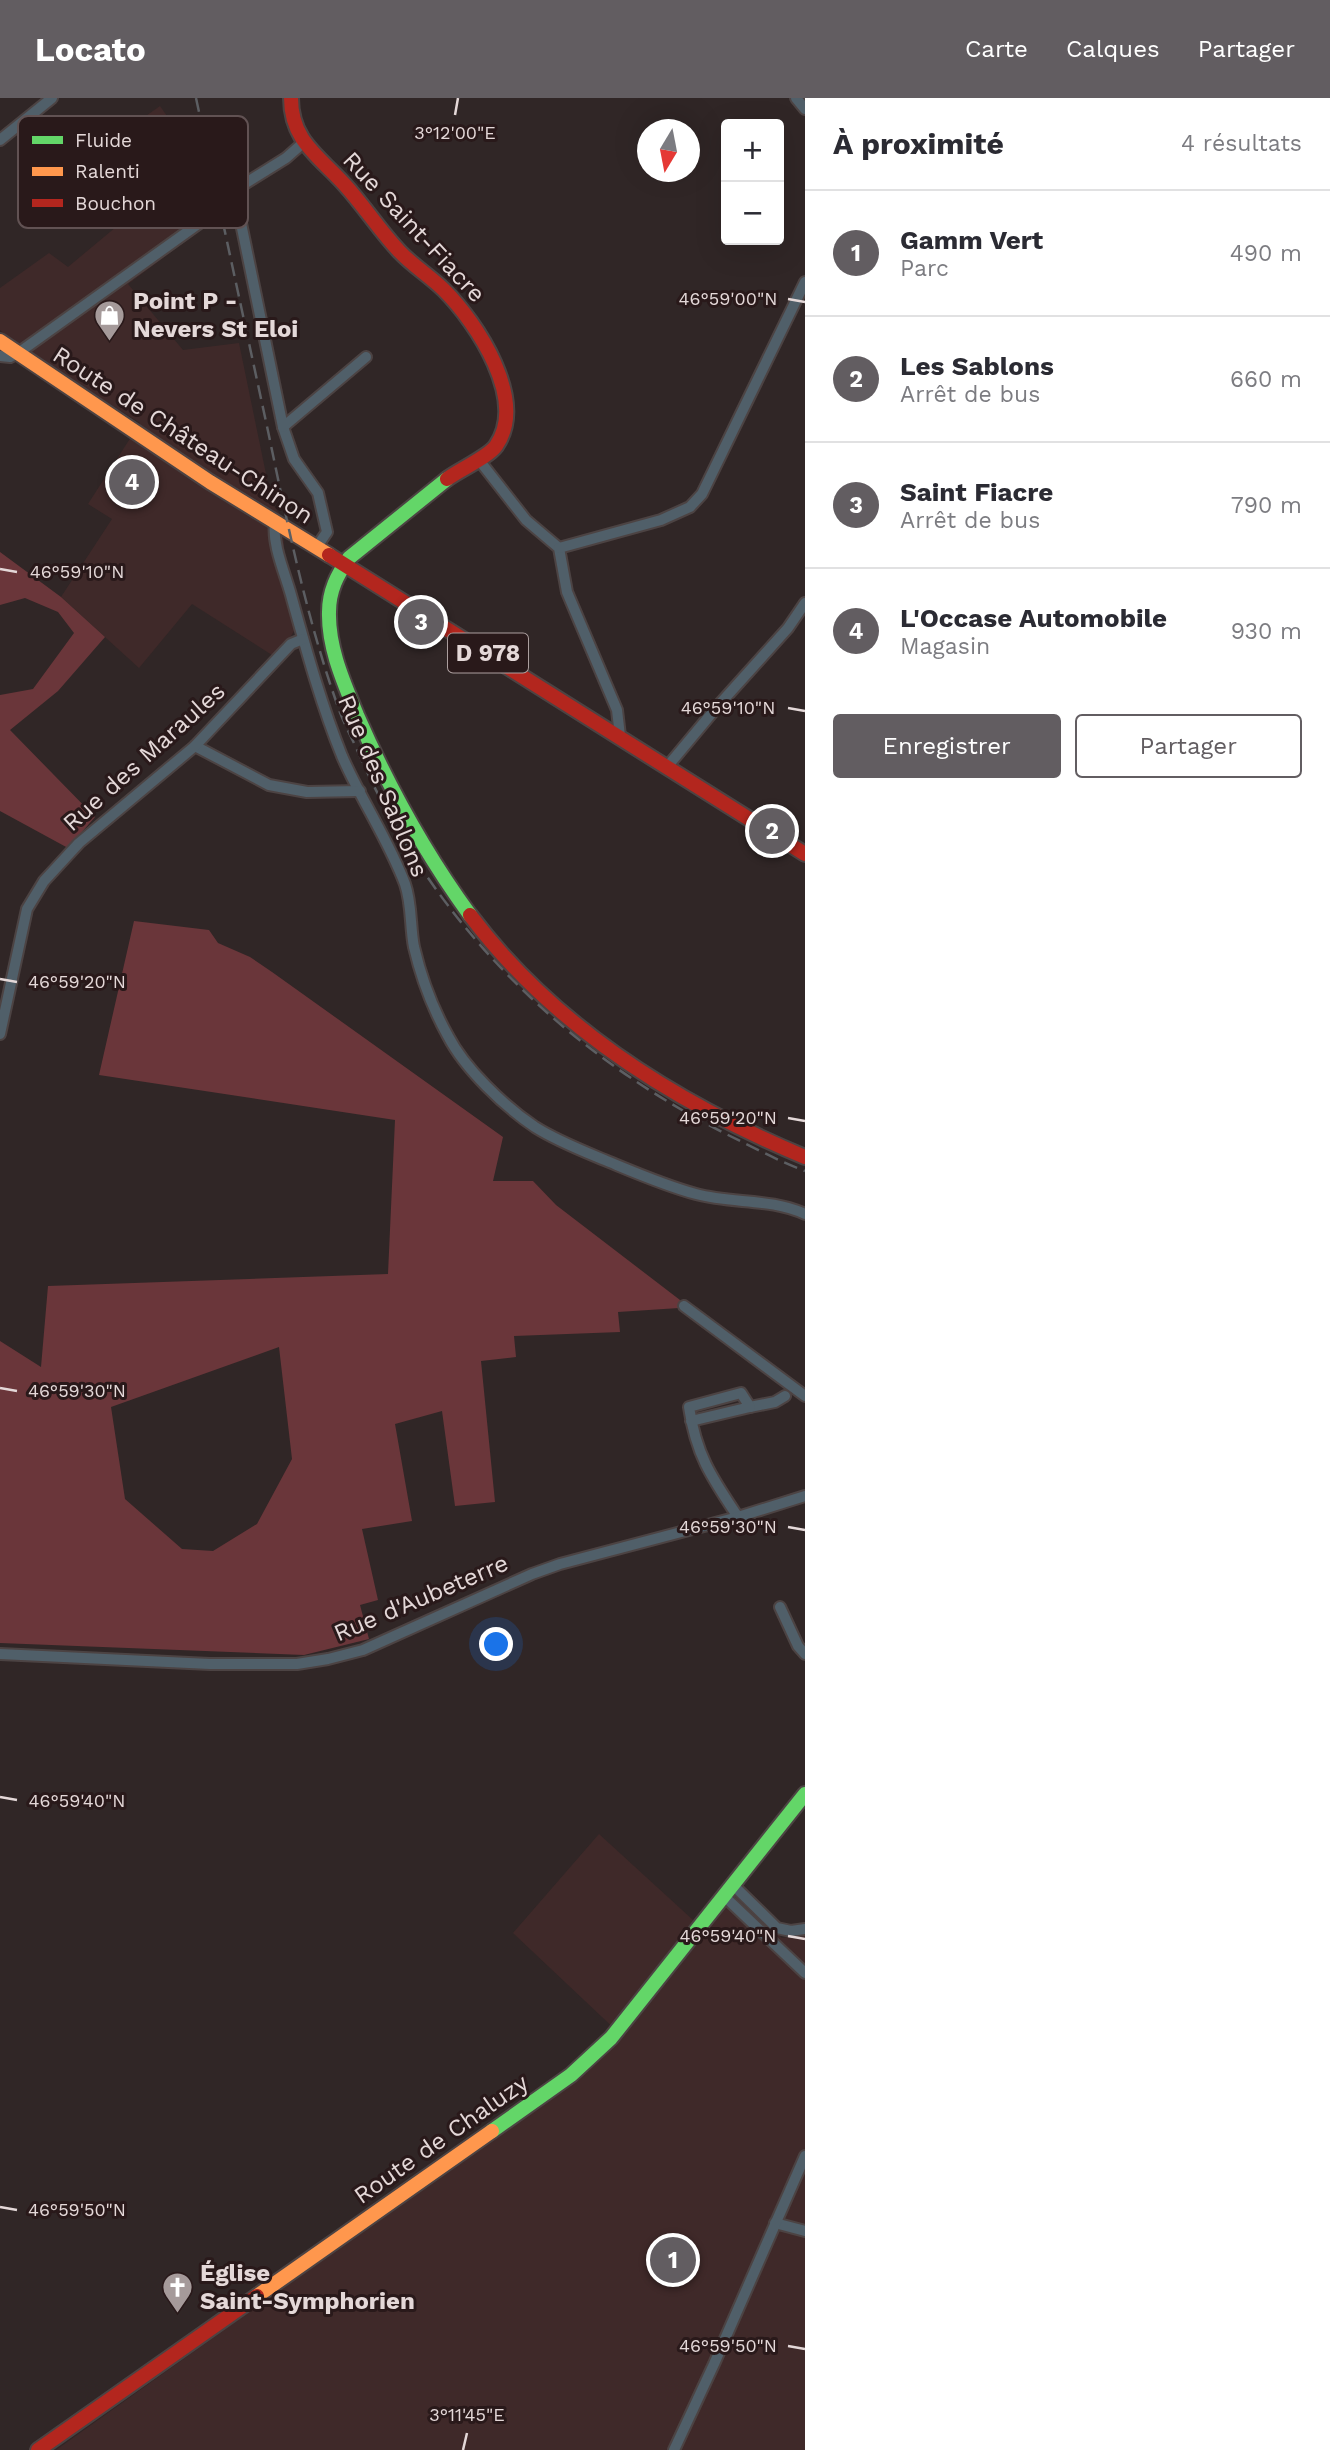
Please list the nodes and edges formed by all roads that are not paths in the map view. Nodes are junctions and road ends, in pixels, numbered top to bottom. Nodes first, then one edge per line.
1 (52, 98) edge
2 (291, 98) edge
3 (796, 98) edge
4 (805, 109) edge
5 (30, 116) edge
6 (18, 125) edge
7 (0, 140) edge
8 (303, 143) junction
9 (248, 182) edge
10 (193, 228) edge
11 (243, 228) edge
12 (805, 282) edge
13 (0, 341) edge
14 (17, 353) junction
15 (0, 356) edge
16 (366, 357) dead end
17 (283, 427) junction
18 (478, 460) junction
19 (275, 523) junction
20 (316, 548) junction
21 (559, 548) junction
22 (343, 564) junction
23 (805, 603) edge
24 (303, 639) junction
25 (620, 736) junction
26 (195, 746) junction
27 (667, 767) junction
28 (360, 791) junction
29 (805, 854) edge
30 (0, 1034) edge
31 (805, 1157) edge
32 (805, 1214) edge
33 (684, 1306) dead end
34 (785, 1396) dead end
35 (805, 1396) edge
36 (805, 1496) edge
37 (738, 1517) junction
38 (780, 1607) dead end
39 (0, 1654) edge
40 (805, 1654) edge
41 (805, 1794) edge
42 (728, 1890) junction
43 (805, 1929) edge
44 (805, 1973) edge
45 (805, 2156) edge
46 (775, 2223) junction
47 (805, 2231) edge
48 (38, 2450) edge
49 (674, 2450) edge

1 - 5 street
2 - 8 street, Rue Saint-Fiacre
3 - 4 street
6 - 7 street
8 - 9 street
8 - 18 street, Rue Saint-Fiacre
10 - 14 street
11 - 17 street
12 - 21 street
13 - 14 street, Route de Château-Chinon / D 978
14 - 15 street
14 - 19 street, Route de Château-Chinon / D 978
16 - 17 street
17 - 20 street
18 - 21 street
18 - 22 street, Rue Saint-Fiacre
19 - 20 street, Route de Château-Chinon / D 978
19 - 24 street
20 - 22 street, Route de Château-Chinon / D 978
21 - 25 street
22 - 25 street, D 978
22 - 31 street
23 - 27 street
24 - 26 street, Rue des Maraules
24 - 28 street, Rue des Sablons
25 - 27 street, D 978
26 - 28 street
26 - 30 street, Rue des Maraules
27 - 29 street, D 978
28 - 32 street, Rue des Sablons
33 - 35 street
34 - 37 street
36 - 37 street, Rue d'Aubeterre
37 - 39 street, Rue d'Aubeterre
38 - 40 street
41 - 42 street, Route de Chaluzy
42 - 43 street
42 - 44 street
42 - 48 street, Route de Chaluzy
45 - 46 street
46 - 47 street
46 - 49 street

